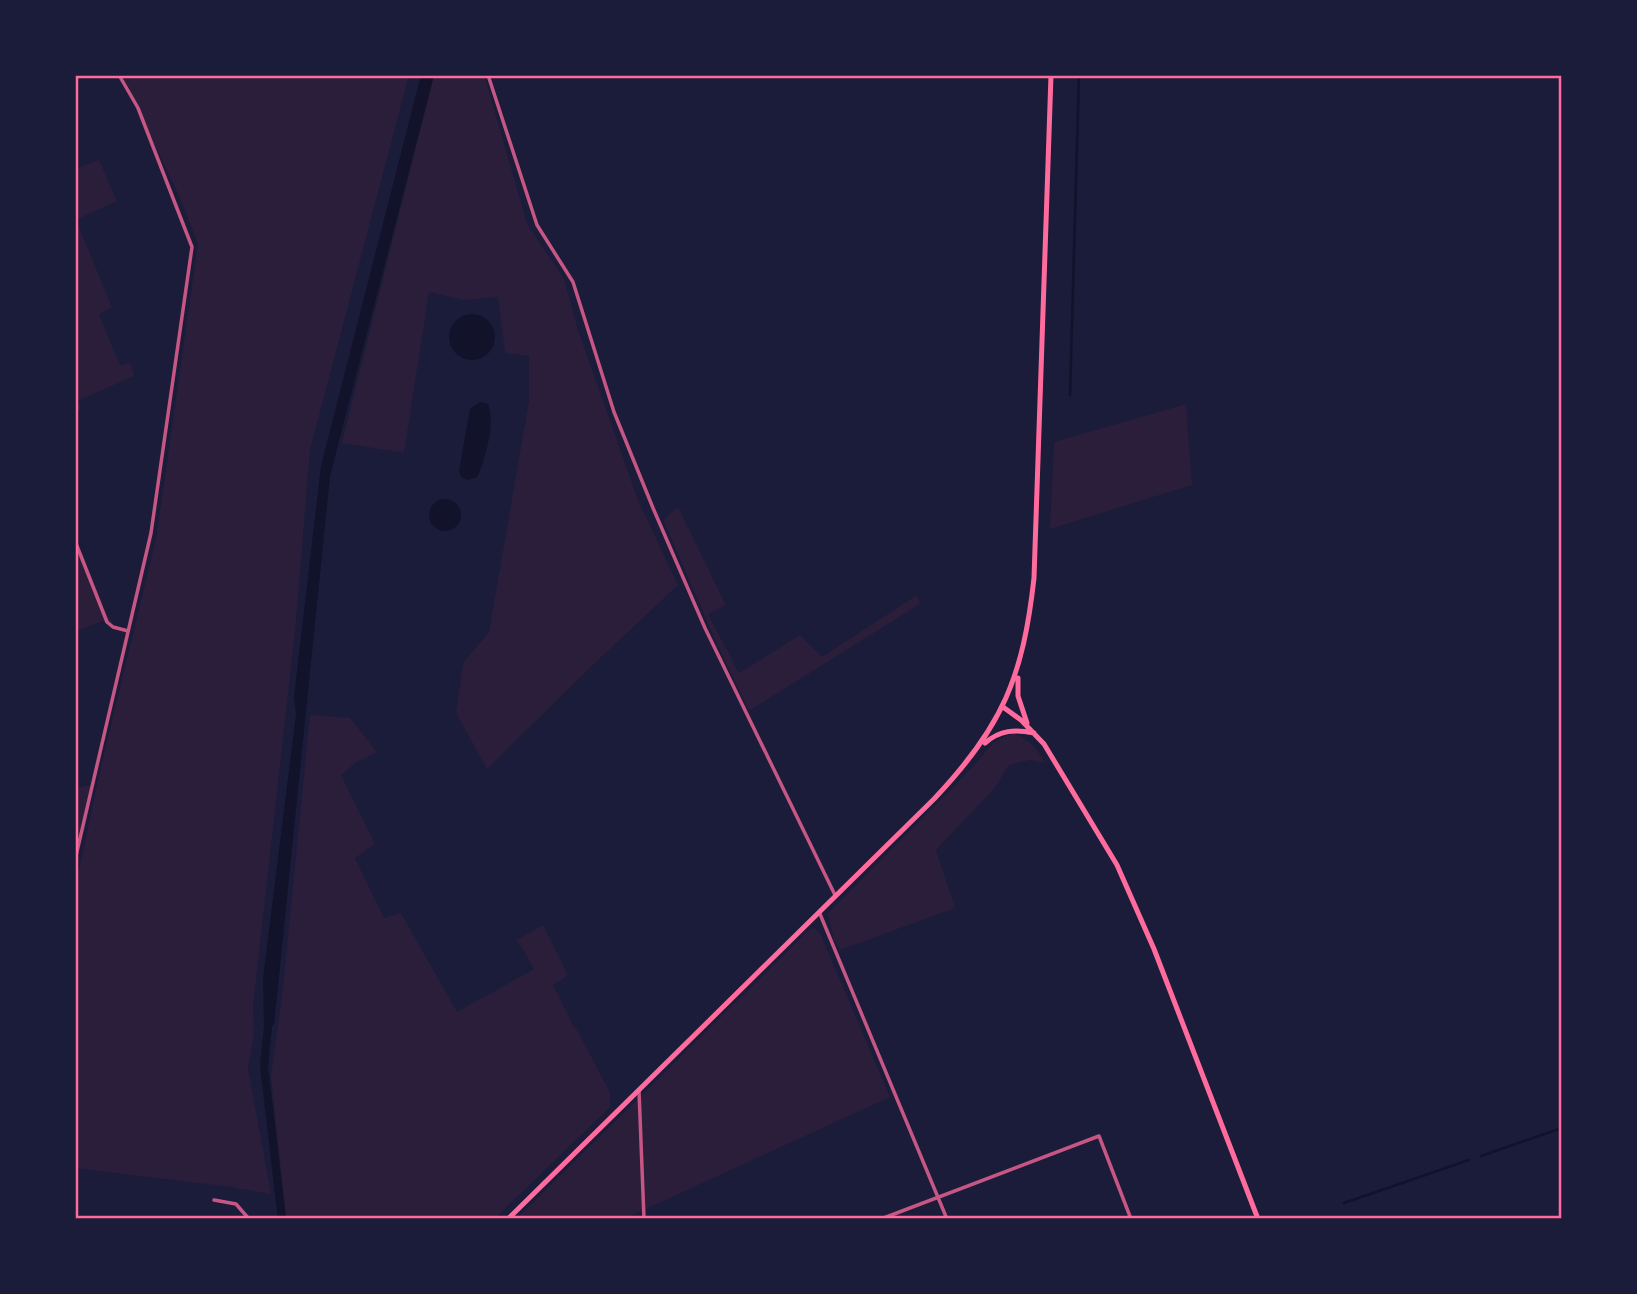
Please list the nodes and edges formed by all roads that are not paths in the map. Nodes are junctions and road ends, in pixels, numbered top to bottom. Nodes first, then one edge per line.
1 (119, 75) edge
2 (488, 75) edge
3 (1051, 75) edge
4 (75, 541) edge
5 (128, 632) junction
6 (1018, 669) junction
7 (1003, 707) junction
8 (1032, 731) junction
9 (979, 747) junction
10 (75, 860) edge
11 (836, 897) junction
12 (820, 914) junction
13 (639, 1088) junction
14 (938, 1198) junction
15 (214, 1200) dead end
16 (249, 1219) edge
17 (508, 1219) edge
18 (644, 1219) edge
19 (881, 1219) edge
20 (947, 1219) edge
21 (1131, 1219) edge
22 (1258, 1219) edge

1 - 5 street
2 - 11 street
3 - 6 main road
4 - 5 street
5 - 10 street
6 - 7 main road
6 - 8 main road
7 - 8 main road
7 - 9 main road
8 - 9 main road
8 - 22 main road
9 - 11 main road
11 - 12 main road
12 - 13 main road
12 - 14 street
13 - 17 main road
13 - 18 street
14 - 19 street
14 - 20 street
14 - 21 street
15 - 16 street

